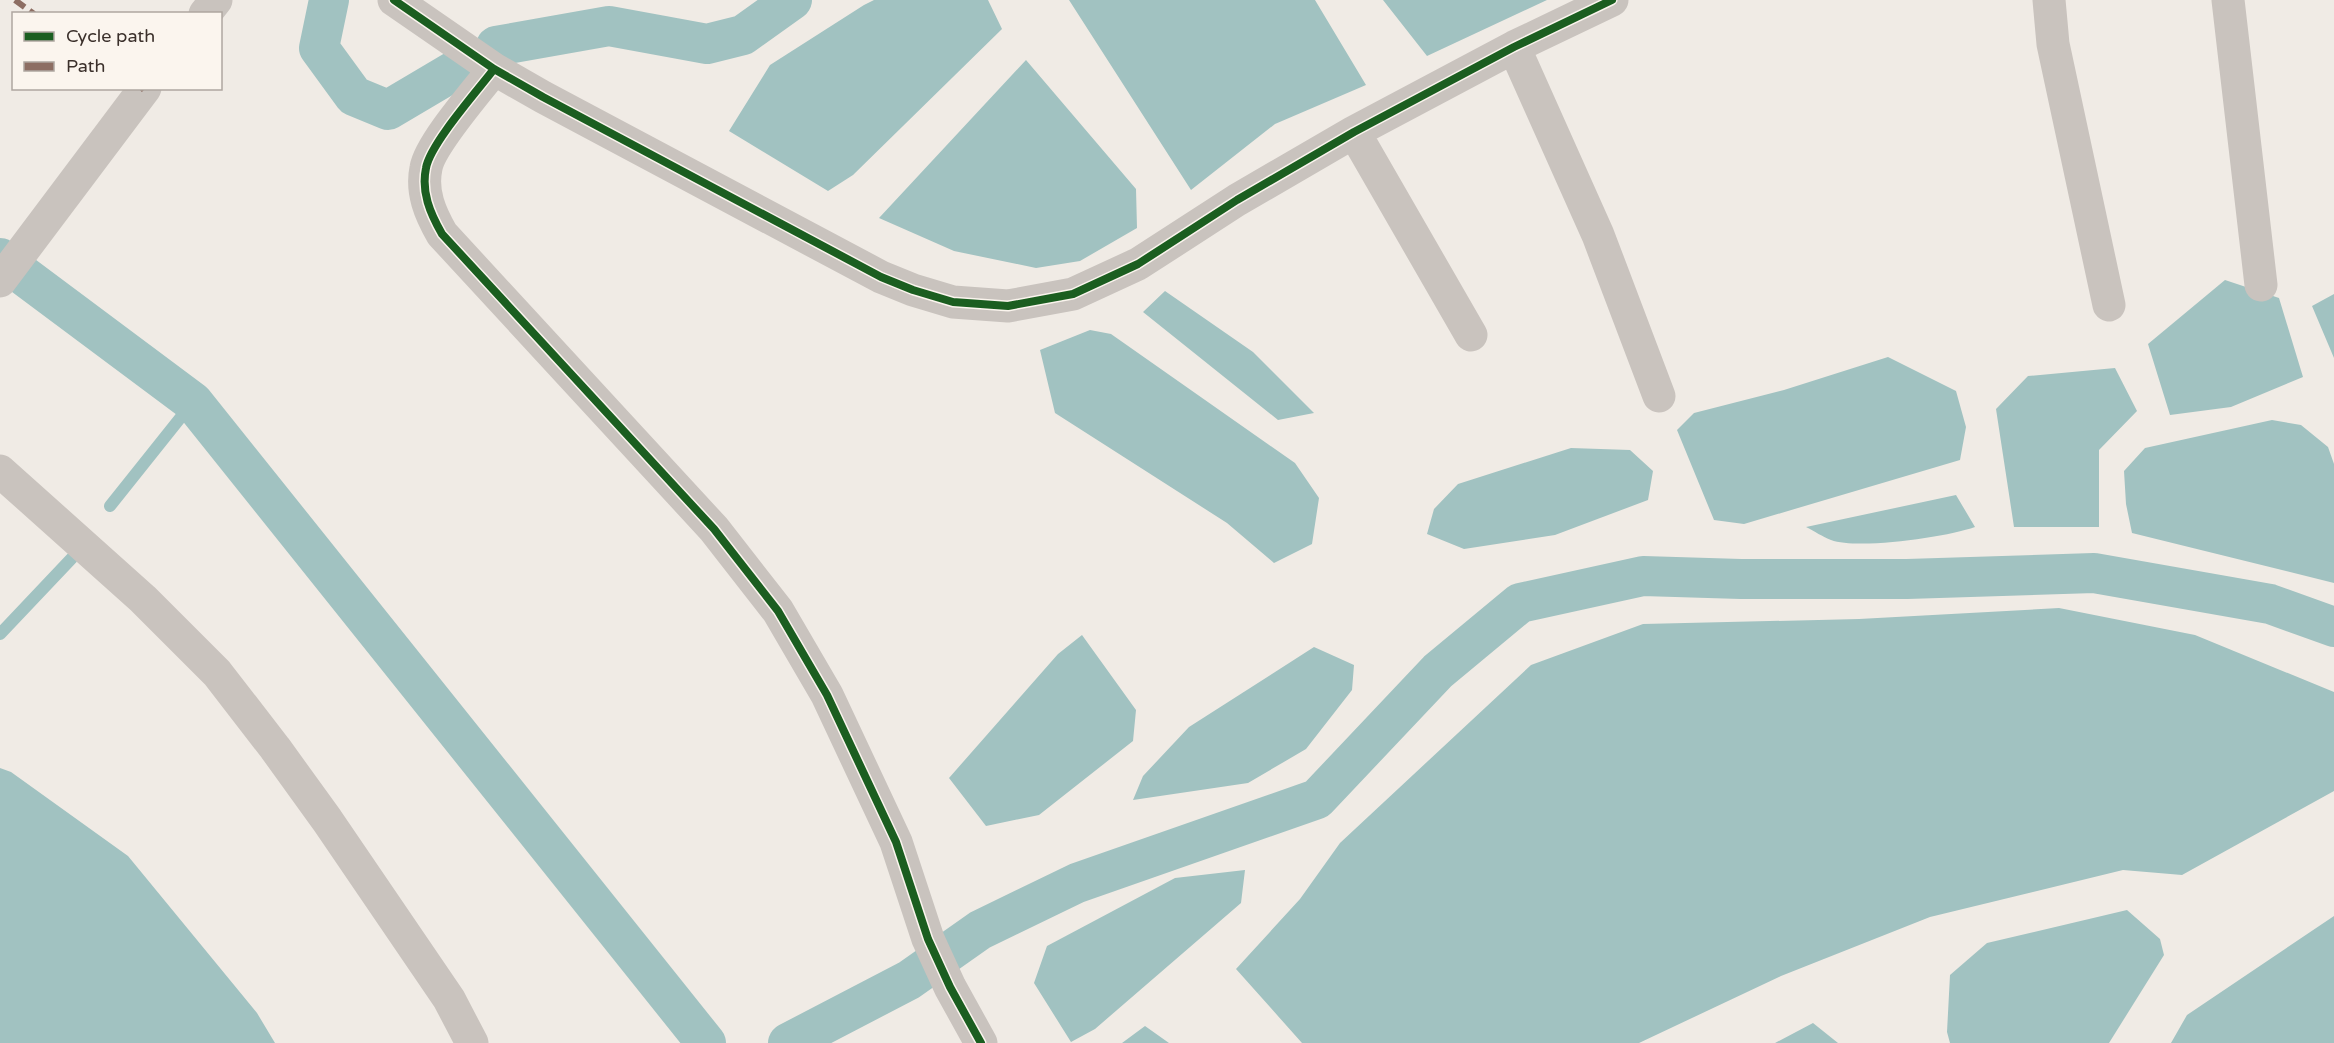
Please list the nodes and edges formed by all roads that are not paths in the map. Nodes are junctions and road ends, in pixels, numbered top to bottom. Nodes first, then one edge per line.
1 (216, 0) edge
2 (394, 0) edge
3 (1612, 0) edge
4 (2049, 0) edge
5 (2228, 0) edge
6 (207, 12) edge
7 (1514, 48) junction
8 (494, 69) junction
9 (144, 90) edge
10 (1354, 132) junction
11 (0, 281) edge
12 (2261, 285) dead end
13 (2109, 305) dead end
14 (1471, 335) dead end
15 (1659, 396) dead end
16 (0, 471) edge
17 (472, 1043) edge
18 (981, 1043) edge

1 - 6 street
2 - 8 street
3 - 7 street
4 - 13 street
5 - 12 street
7 - 10 street
7 - 15 street
8 - 10 street
8 - 18 street
9 - 11 street
10 - 14 street
16 - 17 street

